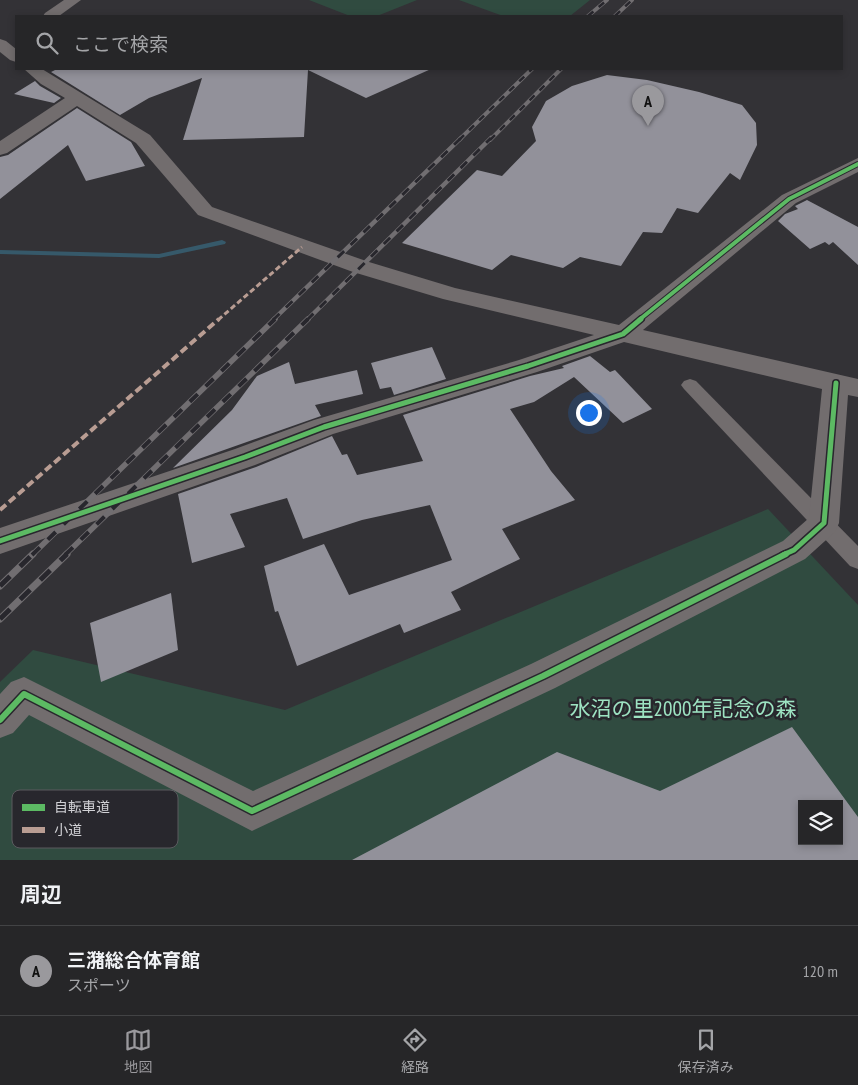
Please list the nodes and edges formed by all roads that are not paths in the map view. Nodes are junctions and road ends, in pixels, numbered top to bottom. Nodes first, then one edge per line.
1 (74, 0) edge
2 (52, 15) edge
3 (3, 40) edge
4 (15, 56) edge
5 (34, 70) edge
6 (77, 98) junction
7 (0, 149) edge
8 (858, 164) edge
9 (623, 334) junction
10 (690, 386) dead end
11 (847, 386) edge
12 (824, 523) junction
13 (0, 541) edge
14 (858, 560) edge
15 (0, 720) edge

1 - 2 street
3 - 4 street
5 - 6 street
6 - 7 street
6 - 9 street
8 - 9 street
9 - 11 street
9 - 13 street
10 - 12 lane
11 - 12 street
12 - 14 lane
12 - 15 street

